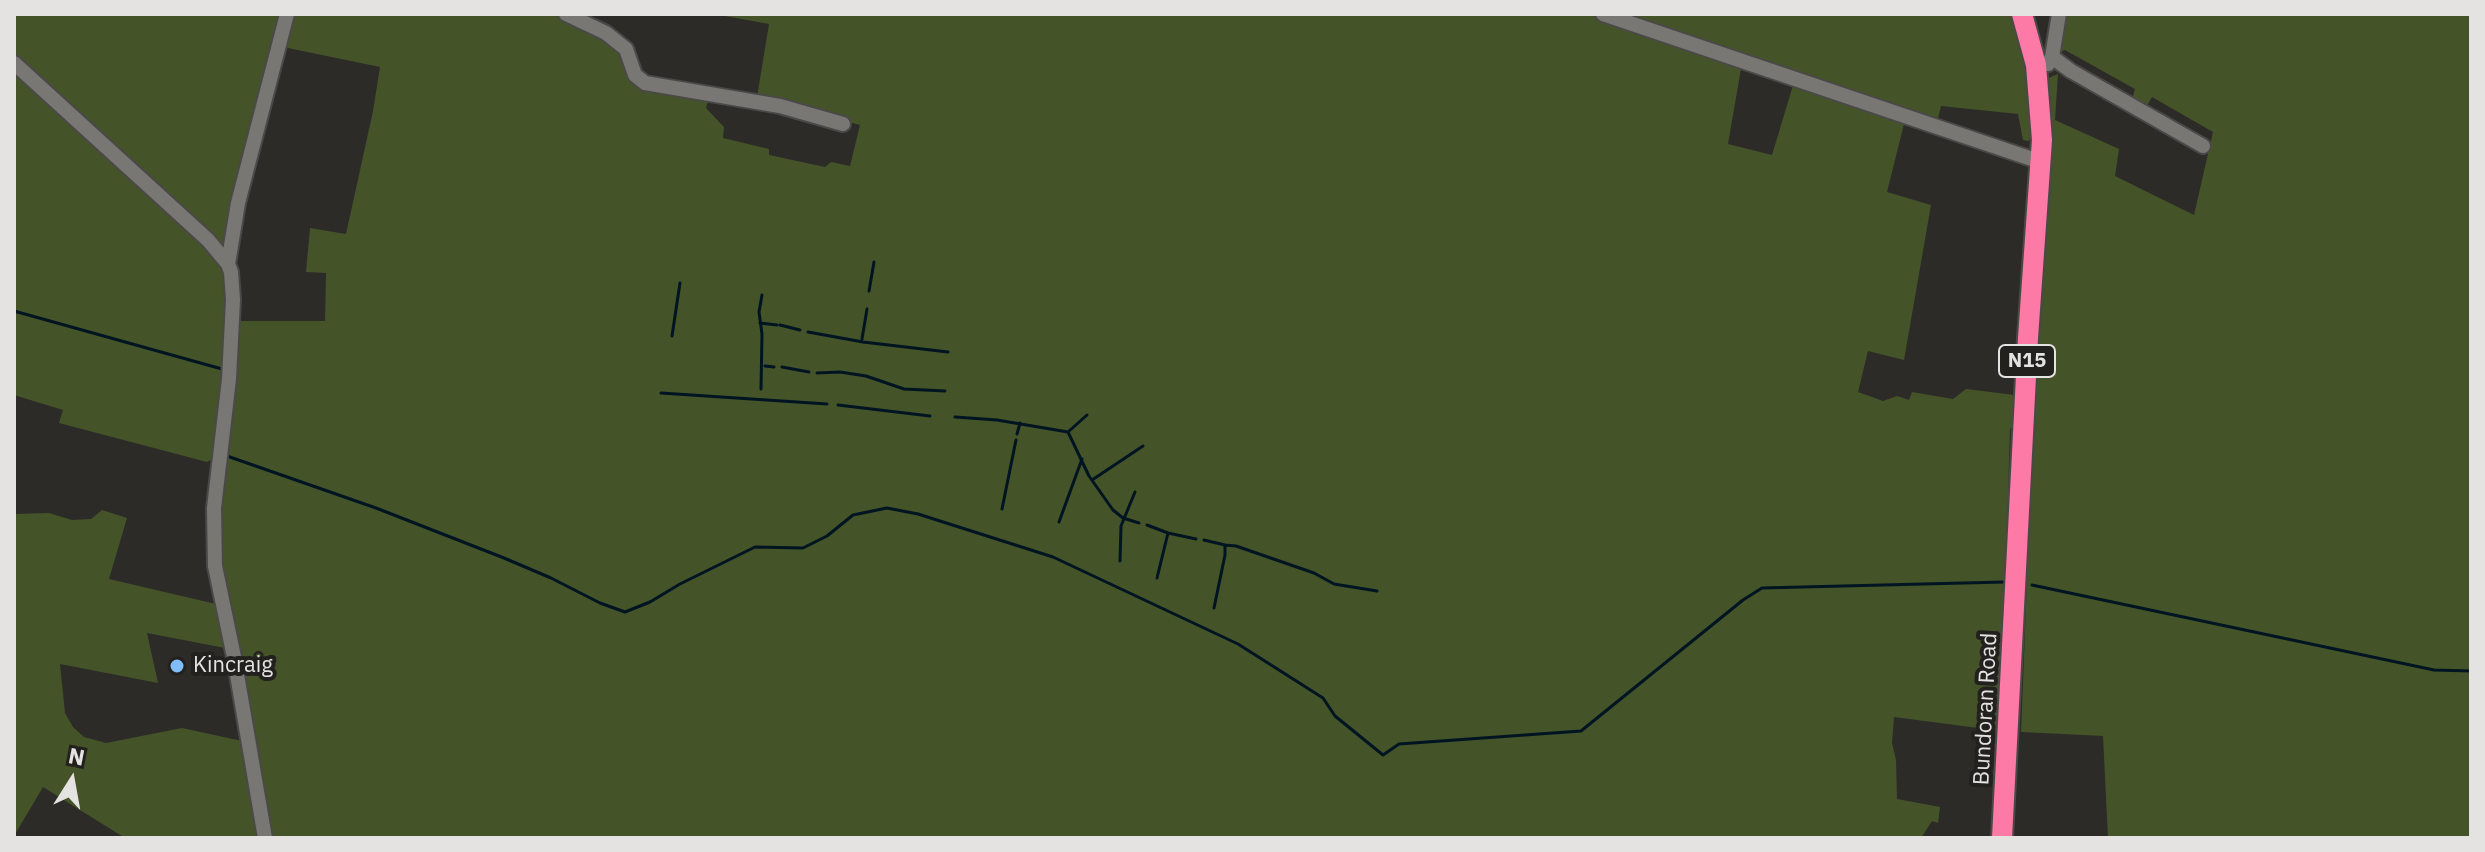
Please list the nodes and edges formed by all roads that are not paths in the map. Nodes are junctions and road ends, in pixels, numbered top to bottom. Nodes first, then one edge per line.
1 (287, 14) edge
2 (566, 14) edge
3 (1603, 14) edge
4 (2022, 14) edge
5 (2059, 14) edge
6 (2052, 57) junction
7 (14, 63) edge
8 (2037, 76) junction
9 (843, 124) dead end
10 (2203, 146) dead end
11 (2041, 162) junction
12 (228, 264) junction
13 (265, 838) edge
14 (2002, 838) edge

1 - 12 street
2 - 9 street
3 - 11 street
4 - 8 highway, N15
5 - 6 street
6 - 8 street
6 - 10 street
7 - 12 street
8 - 11 highway, N15
11 - 14 highway, Bundoran Road / N15
12 - 13 street

